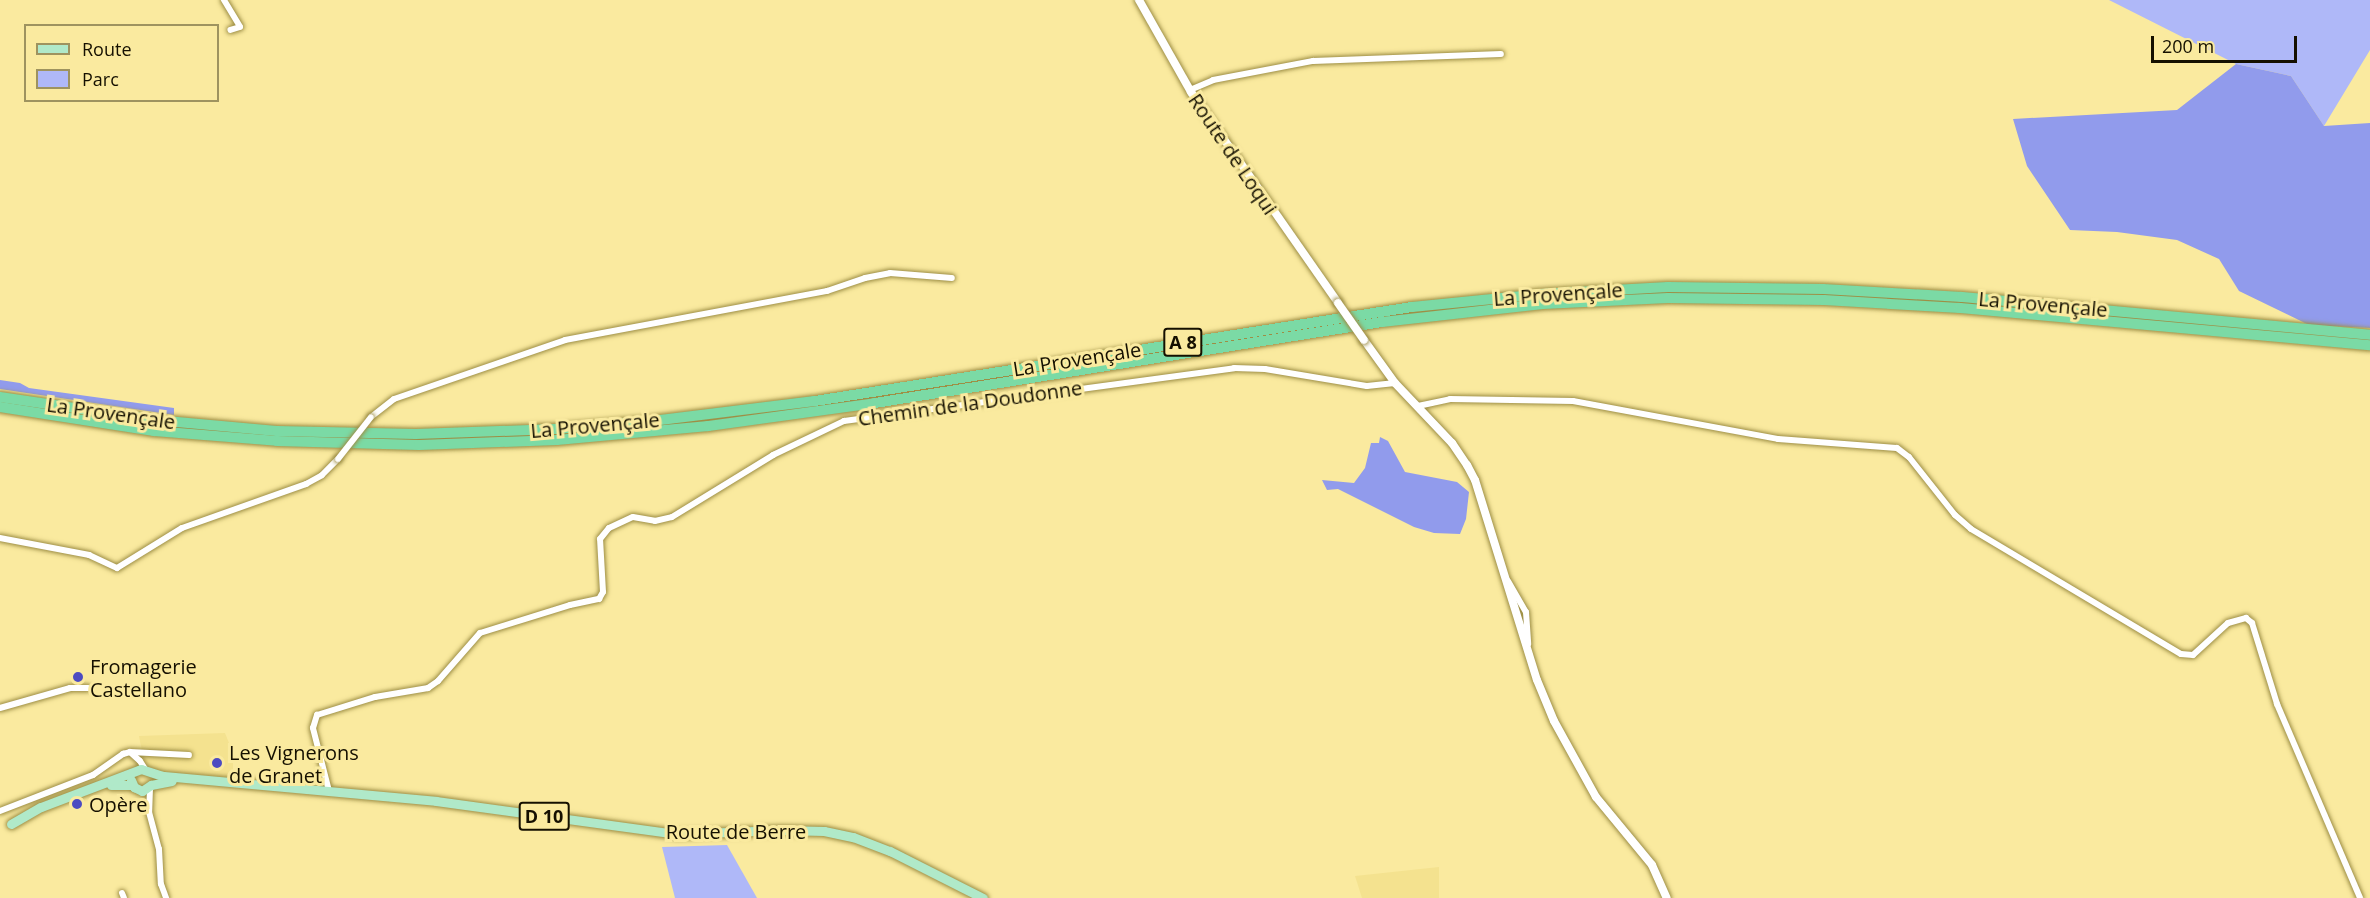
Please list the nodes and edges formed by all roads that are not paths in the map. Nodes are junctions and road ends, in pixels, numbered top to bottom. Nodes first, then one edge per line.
1 (224, 0) edge
2 (1138, 0) edge
3 (230, 30) dead end
4 (1501, 54) dead end
5 (1190, 90) junction
6 (952, 278) dead end
7 (2370, 335) edge
8 (2370, 345) edge
9 (1395, 383) junction
10 (0, 396) edge
11 (1418, 406) junction
12 (0, 407) edge
13 (0, 538) edge
14 (88, 688) dead end
15 (0, 708) edge
16 (132, 754) junction
17 (189, 755) dead end
18 (141, 771) junction
19 (189, 779) junction
20 (150, 786) junction
21 (136, 788) junction
22 (329, 791) junction
23 (149, 808) junction
24 (0, 811) edge
25 (11, 824) junction
26 (0, 829) edge
27 (166, 898) edge
28 (983, 898) edge
29 (1666, 898) edge
30 (2360, 898) edge

1 - 3 street
2 - 5 street, Route de Loqui
4 - 5 street
5 - 9 street, Route de Loqui, bridge
6 - 13 street, bridge
7 - 10 highway, La Provençale / A 8
8 - 12 highway, La Provençale / A 8
9 - 11 street, Route de Loqui
9 - 22 street, Chemin de la Doudonne
11 - 29 street, Route de Loqui
11 - 30 street
14 - 15 street
16 - 17 street
16 - 18 street
16 - 24 street
18 - 19 main road, Route de Berre
18 - 20 main road
18 - 21 main road
18 - 25 main road, Route de Berre
19 - 20 main road, Route de Berre
19 - 22 main road, Route de Berre
20 - 21 main road, Route de Berre
20 - 23 street
21 - 23 street
21 - 25 main road, Route de Berre
22 - 28 main road, Route de Berre / D 10
23 - 27 street
25 - 26 main road, Route de Berre

